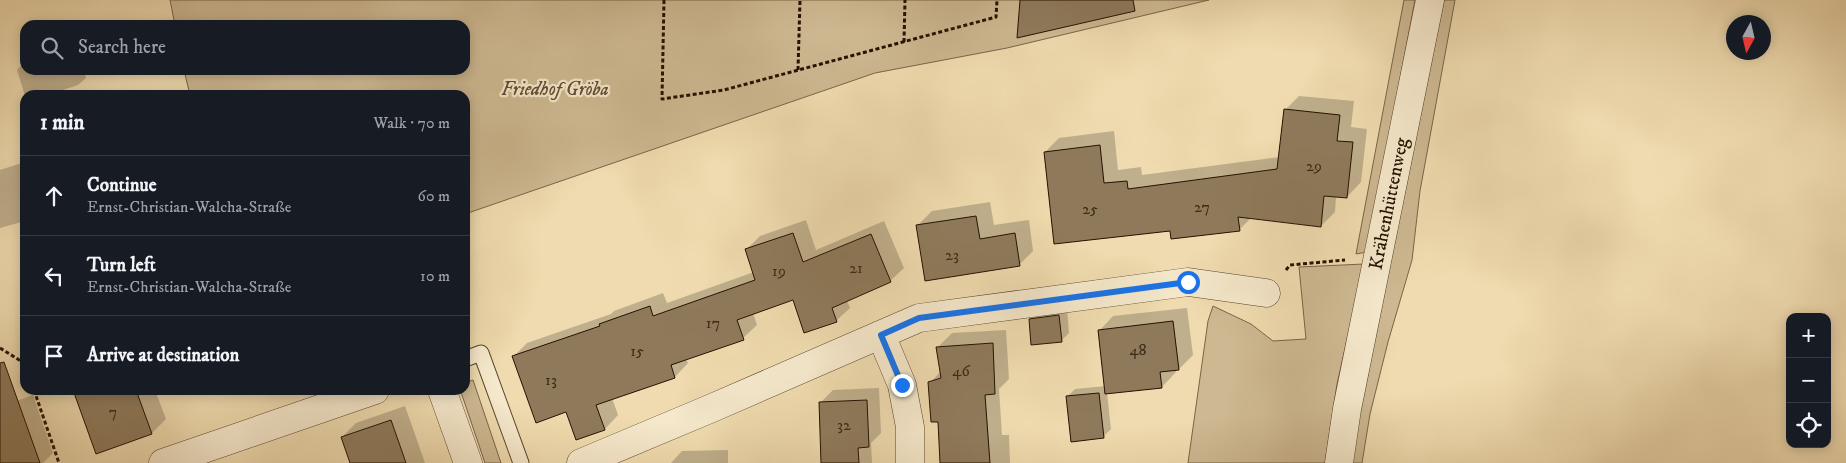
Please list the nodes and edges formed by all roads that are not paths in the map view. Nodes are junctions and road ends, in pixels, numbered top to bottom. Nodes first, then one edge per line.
1 (1430, 0) edge
2 (1266, 293) road end
3 (881, 335) junction
4 (470, 357) edge
5 (360, 395) edge
6 (444, 395) edge
7 (163, 463) edge
8 (468, 463) edge
9 (521, 463) edge
10 (581, 463) edge
11 (910, 463) edge
12 (1339, 463) edge

1 - 12 street, Krähenhüttenweg
2 - 3 street
3 - 10 street
3 - 11 street
4 - 9 lane
5 - 7 street
6 - 8 street

